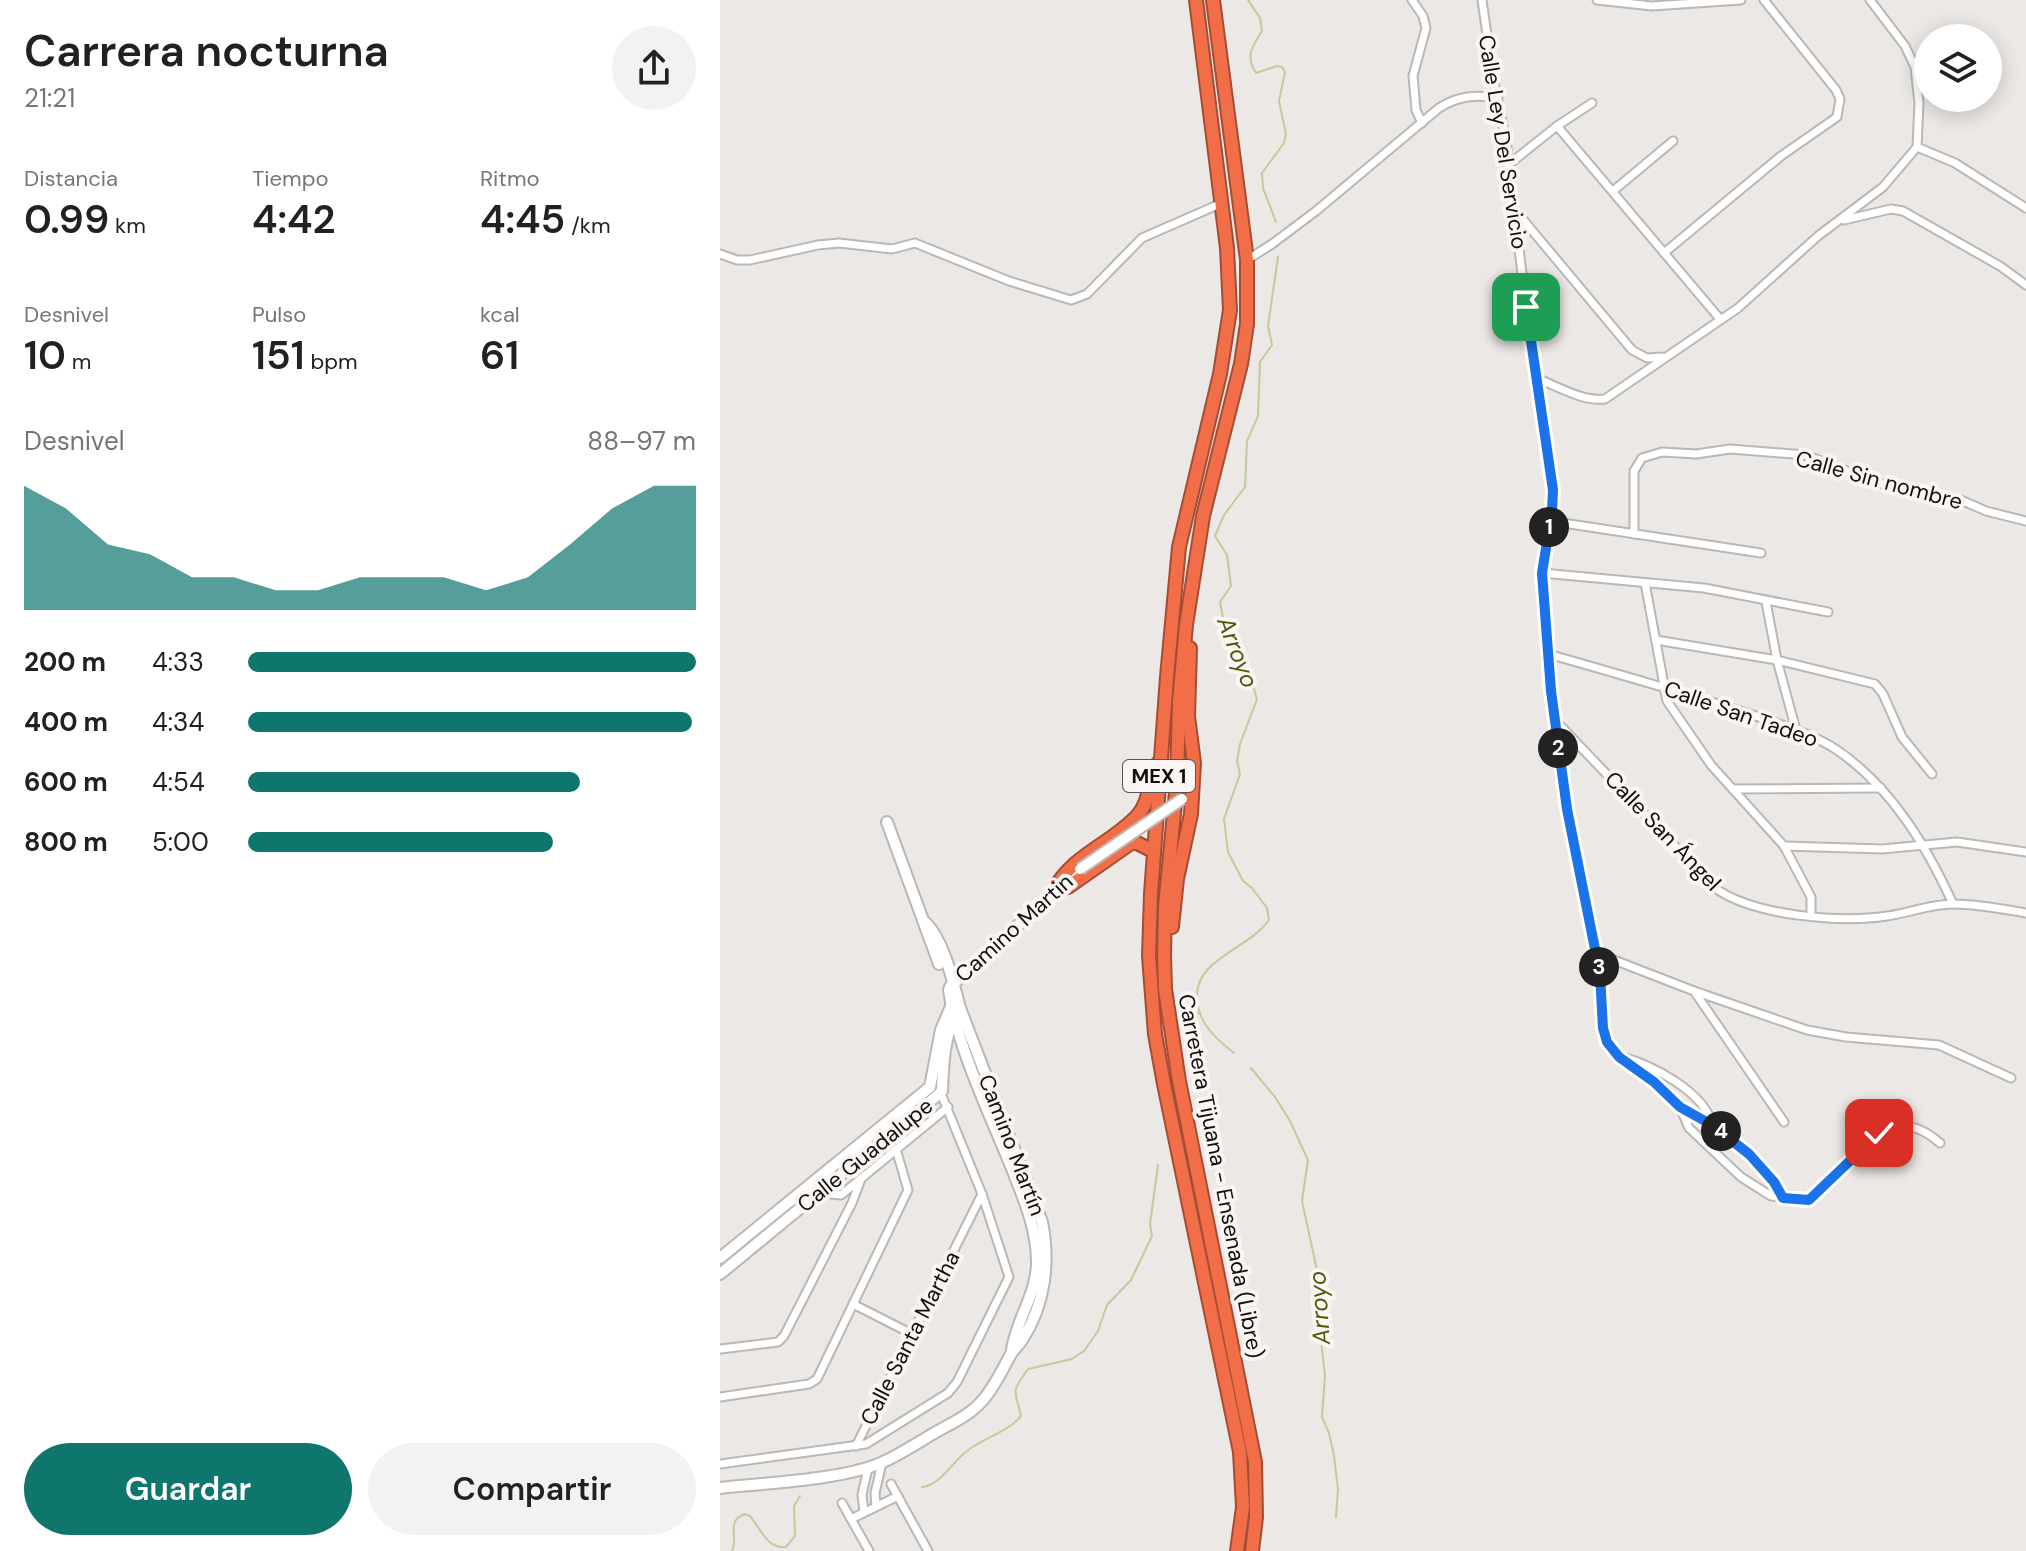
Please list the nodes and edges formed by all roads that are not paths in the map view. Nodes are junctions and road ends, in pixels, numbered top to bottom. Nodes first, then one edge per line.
1 (1196, 0) edge
2 (1213, 0) edge
3 (1412, 0) edge
4 (1482, 0) edge
5 (1597, 0) edge
6 (1741, 0) edge
7 (1764, 0) edge
8 (1870, 0) edge
9 (1498, 98) junction
10 (1592, 103) dead end
11 (1422, 123) junction
12 (1557, 126) junction
13 (1673, 141) dead end
14 (1917, 147) junction
15 (1508, 165) junction
16 (1613, 191) junction
17 (1222, 203) junction
18 (1514, 208) junction
19 (2026, 208) edge
20 (1838, 222) junction
21 (1664, 253) junction
22 (720, 254) edge
23 (1247, 260) junction
24 (2026, 285) edge
25 (1720, 319) junction
26 (1665, 356) junction
27 (1536, 378) junction
28 (1550, 521) junction
29 (2026, 521) edge
30 (1634, 534) junction
31 (1761, 553) dead end
32 (1542, 573) junction
33 (1645, 583) junction
34 (1766, 602) junction
35 (1828, 612) dead end
36 (1186, 625) junction
37 (1656, 640) junction
38 (1548, 654) junction
39 (1777, 660) junction
40 (1664, 686) junction
41 (1555, 720) junction
42 (1796, 730) junction
43 (1160, 760) junction
44 (1932, 774) dead end
45 (1881, 788) junction
46 (1733, 789) junction
47 (1187, 797) junction
48 (887, 822) dead end
49 (1922, 844) junction
50 (1784, 846) junction
51 (1153, 851) junction
52 (2026, 852) edge
53 (1054, 890) junction
54 (1953, 904) junction
55 (2026, 913) edge
56 (1811, 915) junction
57 (1596, 953) junction
58 (1164, 955) junction
59 (951, 985) junction
60 (1694, 991) junction
61 (956, 1007) junction
62 (1619, 1057) junction
63 (2011, 1078) dead end
64 (931, 1085) junction
65 (941, 1093) junction
66 (948, 1107) junction
67 (1680, 1107) junction
68 (1784, 1122) dead end
69 (1712, 1125) junction
70 (1940, 1143) dead end
71 (896, 1149) junction
72 (861, 1179) junction
73 (819, 1193) junction
74 (982, 1194) junction
75 (1783, 1198) junction
76 (720, 1258) edge
77 (720, 1273) edge
78 (853, 1304) junction
79 (912, 1334) junction
80 (721, 1349) edge
81 (720, 1397) edge
82 (856, 1446) junction
83 (882, 1463) junction
84 (720, 1464) edge
85 (868, 1468) junction
86 (891, 1484) dead end
87 (720, 1488) edge
88 (898, 1496) junction
89 (842, 1503) dead end
90 (876, 1506) junction
91 (864, 1512) junction
92 (851, 1519) junction
93 (869, 1551) edge
94 (928, 1551) edge
95 (1237, 1551) edge
96 (1252, 1551) edge

1 - 17 highway, Carretera Tijuana - Ensenada (Libre) / MEX 1
2 - 23 highway, Carretera Tijuana - Ensenada (Libre) / MEX 1
3 - 11 street
4 - 9 street, Calle Ley Del Servicio
5 - 6 street
7 - 21 street
8 - 14 street
9 - 11 street
9 - 15 street, Calle Ley Del Servicio
10 - 12 street
11 - 23 street
12 - 15 street
12 - 16 street
13 - 16 street
14 - 19 street
14 - 20 street
15 - 18 street, Calle Ley Del Servicio
16 - 21 street
17 - 22 street
17 - 43 highway, Carretera Tijuana - Ensenada (Libre) / MEX 1
18 - 26 street
18 - 27 street, Calle Ley Del Servicio
20 - 24 street
20 - 25 street
21 - 25 street
23 - 36 highway, Carretera Tijuana - Ensenada (Libre) / MEX 1
25 - 26 street
26 - 27 street
27 - 28 street, Calle Ley Del Servicio
28 - 30 street
28 - 32 street, Calle Ley Del Servicio
29 - 30 street, Calle Sin nombre
30 - 31 street
32 - 33 street
32 - 38 street, Calle Ley Del Servicio
33 - 34 street
33 - 37 street
34 - 35 street
34 - 39 street
36 - 47 highway
36 - 58 highway, Carretera Tijuana - Ensenada (Libre) / MEX 1
37 - 39 street
37 - 40 street
38 - 40 street, Calle San Tadeo
38 - 41 street, Calle Ley Del Servicio
39 - 42 street
39 - 44 street
40 - 42 street, Calle San Tadeo
40 - 46 street
41 - 56 street, Calle San Ángel
41 - 57 street, Calle Ley Del Servicio
42 - 45 street, Calle San Tadeo
43 - 51 highway, Carretera Tijuana - Ensenada (Libre) / MEX 1
43 - 53 highway
45 - 46 street
45 - 49 street, Calle San Tadeo
46 - 50 street
47 - 53 street, Camino Martin, bridge
47 - 58 highway
48 - 59 street, Camino Martín
49 - 50 street
49 - 52 street
49 - 54 street, Calle San Tadeo
50 - 56 street
51 - 53 highway
51 - 95 highway, Carretera Tijuana - Ensenada (Libre) / MEX 1
53 - 59 street, Camino Martin
54 - 55 street, Calle San Ángel
54 - 56 street, Calle San Ángel
57 - 60 street
57 - 62 street, Calle Ley Del Servicio
58 - 96 highway, Carretera Tijuana - Ensenada (Libre) / MEX 1
59 - 61 street, Camino Martín
60 - 63 street
60 - 68 street
61 - 64 street, Calle Guadalupe
61 - 65 street, Calle Guadalupe
61 - 83 street, Camino Martín
62 - 67 street
62 - 69 street
64 - 65 street
64 - 76 street, Calle Guadalupe
65 - 66 street
65 - 73 street, Calle Guadalupe
66 - 71 street
66 - 74 street
67 - 69 street
67 - 75 street
69 - 75 street
70 - 75 street
71 - 72 street
71 - 78 street
72 - 73 street
72 - 80 street
73 - 77 street, Calle Guadalupe
74 - 79 street, Calle Santa Martha
74 - 82 street
78 - 79 street
78 - 81 street
79 - 82 street, Calle Santa Martha
82 - 84 street, Calle Santa Martha
83 - 85 street, Camino Martín
83 - 90 street
85 - 87 street, Camino Martín
85 - 91 street
86 - 88 street
88 - 90 street
88 - 94 street
89 - 92 street
90 - 91 street
91 - 92 street
92 - 93 street

